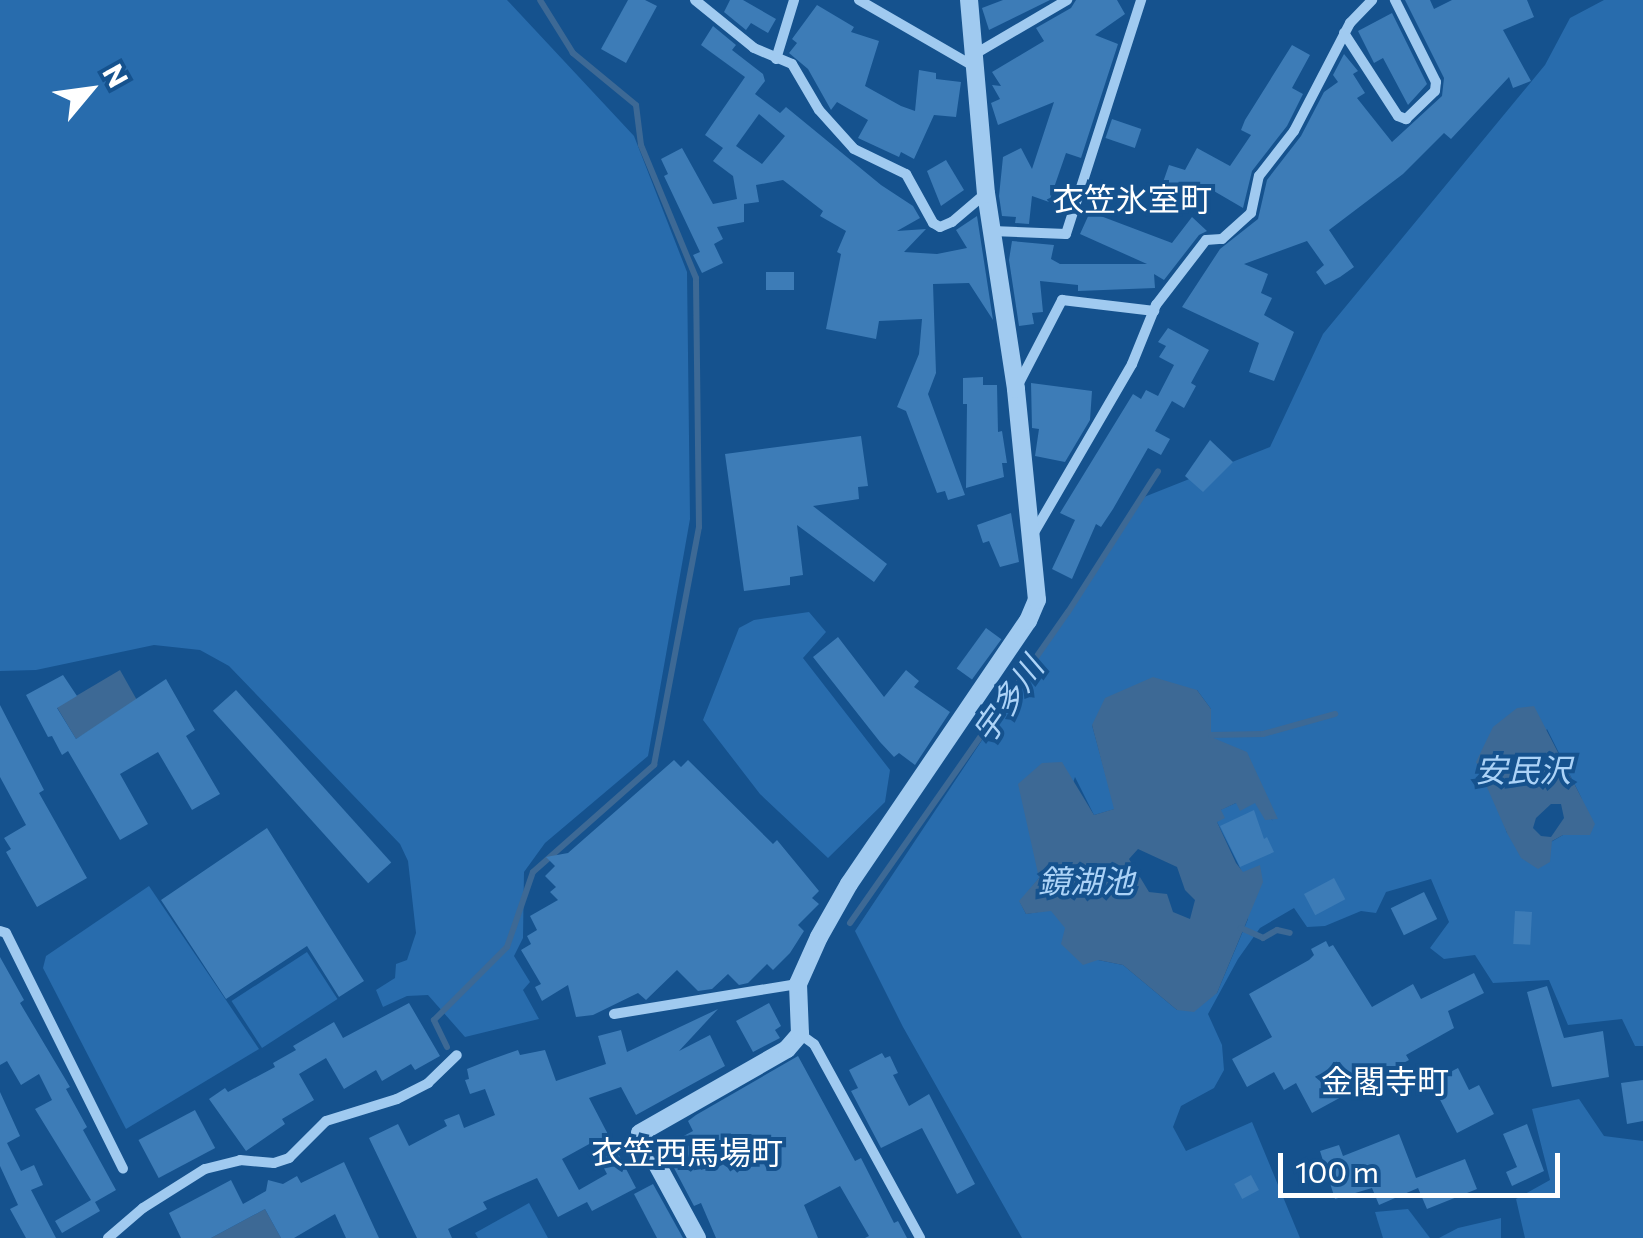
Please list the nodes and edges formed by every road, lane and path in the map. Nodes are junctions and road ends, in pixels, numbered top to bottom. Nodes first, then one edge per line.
1 (695, 0) edge
2 (794, 0) edge
3 (859, 0) edge
4 (970, 0) edge
5 (1067, 0) edge
6 (1141, 0) edge
7 (1372, 0) edge
8 (1394, 0) edge
9 (1344, 33) junction
10 (776, 60) junction
11 (975, 61) junction
12 (986, 194) junction
13 (992, 230) junction
14 (1154, 311) junction
15 (1016, 389) junction
16 (1031, 538) junction
17 (0, 931) edge
18 (798, 984) junction
19 (614, 1014) dead end
20 (800, 1034) junction
21 (458, 1054) dead end
22 (123, 1168) dead end
23 (108, 1238) edge
24 (697, 1238) edge
25 (920, 1238) edge

1 - 10 street
2 - 10 street
3 - 11 street
4 - 11 street
5 - 11 street
6 - 13 street
7 - 9 street
8 - 9 street
9 - 14 street
10 - 12 street
11 - 12 street
12 - 13 street
13 - 15 street
14 - 15 street
14 - 16 street
15 - 16 street
16 - 18 street
17 - 22 street
18 - 19 street
18 - 20 street
20 - 24 street
20 - 25 street
21 - 23 street

